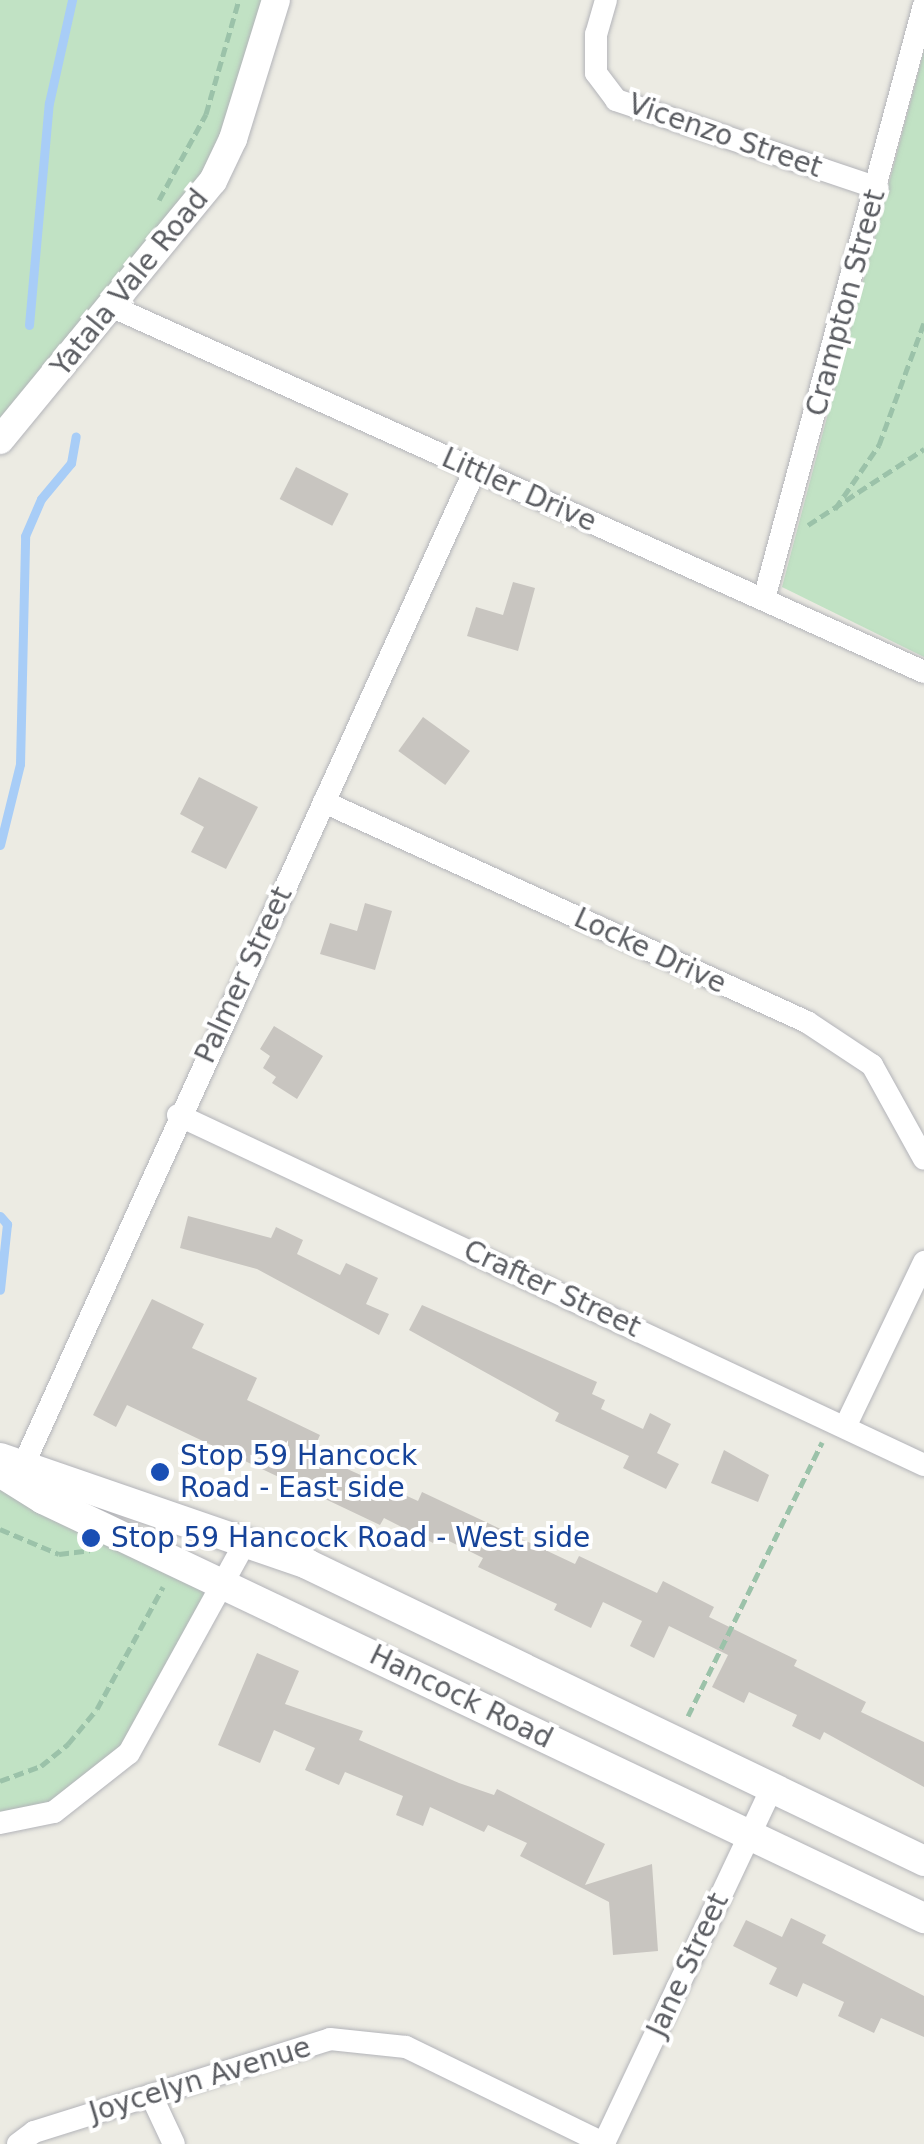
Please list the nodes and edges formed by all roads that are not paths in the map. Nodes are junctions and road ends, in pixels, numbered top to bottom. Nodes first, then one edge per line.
1 (276, 0) edge
2 (606, 0) edge
3 (924, 6) edge
4 (878, 188) junction
5 (114, 307) junction
6 (0, 440) edge
7 (475, 470) junction
8 (764, 600) junction
9 (924, 672) edge
10 (324, 802) junction
11 (178, 1116) junction
12 (924, 1158) edge
13 (924, 1262) edge
14 (840, 1422) junction
15 (924, 1465) edge
16 (10, 1469) edge
17 (246, 1542) junction
18 (224, 1584) junction
19 (772, 1787) junction
20 (0, 1824) edge
21 (750, 1834) junction
22 (924, 1860) edge
23 (924, 1918) edge
24 (151, 2096) junction
25 (18, 2144) edge
26 (174, 2144) edge
27 (604, 2144) edge

1 - 5 street, Yatala Vale Road
2 - 4 street, Vicenzo Street
3 - 4 street, Crampton Street
4 - 8 street, Crampton Street
5 - 6 street, Yatala Vale Road
5 - 7 street, Littler Drive
7 - 8 street, Littler Drive
7 - 10 street, Palmer Street
8 - 9 street, Littler Drive
10 - 11 street, Palmer Street
10 - 12 street, Locke Drive
11 - 14 street, Crafter Street
11 - 16 street, Palmer Street
13 - 14 street
14 - 15 street, Crafter Street
16 - 17 main road, Hancock Road
16 - 18 main road, Hancock Road
17 - 18 street
17 - 19 main road, Hancock Road
18 - 20 street
18 - 21 main road, Hancock Road
19 - 21 street, Jane Street
19 - 22 main road, Hancock Road
21 - 23 main road, Hancock Road
21 - 27 street, Jane Street
24 - 25 street, Joycelyn Avenue
24 - 26 street
24 - 27 street, Joycelyn Avenue

